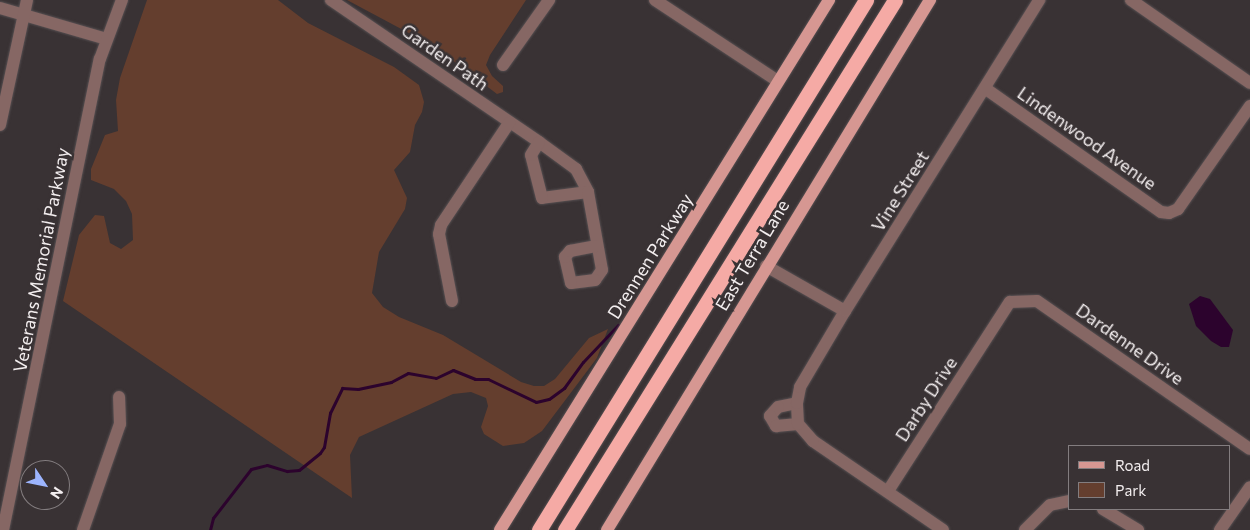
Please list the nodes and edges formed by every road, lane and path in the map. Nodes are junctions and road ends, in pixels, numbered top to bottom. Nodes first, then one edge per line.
1 (27, 0) edge
2 (122, 0) edge
3 (331, 0) edge
4 (549, 0) edge
5 (655, 0) edge
6 (829, 0) edge
7 (866, 0) edge
8 (895, 0) edge
9 (930, 0) edge
10 (1039, 0) edge
11 (1131, 0) edge
12 (0, 8) edge
13 (23, 15) junction
14 (107, 39) junction
15 (503, 65) dead end
16 (778, 81) junction
17 (1250, 83) edge
18 (986, 89) junction
19 (1250, 106) edge
20 (509, 122) junction
21 (0, 125) edge
22 (538, 142) junction
23 (588, 192) junction
24 (596, 246) dead end
25 (766, 266) junction
26 (452, 301) dead end
27 (845, 311) junction
28 (993, 327) joint
29 (119, 397) dead end
30 (796, 404) junction
31 (798, 424) junction
32 (1250, 449) edge
33 (1250, 487) edge
34 (888, 491) junction
35 (1068, 501) edge
36 (1105, 510) edge
37 (3, 530) edge
38 (84, 530) edge
39 (500, 530) edge
40 (538, 530) edge
41 (565, 530) edge
42 (606, 530) edge
43 (942, 530) edge
44 (1025, 530) edge
45 (1138, 530) edge
46 (1220, 530) edge

1 - 13 street
2 - 14 street, Veterans Memorial Parkway
3 - 20 street, Garden Path
4 - 15 street
5 - 16 street
6 - 16 main road, Drennen Parkway
7 - 40 highway
8 - 41 highway
9 - 25 main road, East Terra Lane
10 - 18 street, Vine Street
11 - 17 street
12 - 13 street
13 - 14 street
13 - 21 street
14 - 37 street, Veterans Memorial Parkway
16 - 39 main road, Drennen Parkway
18 - 19 street, Lindenwood Avenue
18 - 27 street, Vine Street
20 - 22 street, Garden Path
20 - 26 street
22 - 23 street, Garden Path
22 - 23 street
23 - 24 street, Garden Path
25 - 27 street
25 - 42 main road, East Terra Lane
27 - 30 street, Vine Street
28 - 32 street, Dardenne Drive
28 - 34 street, Darby Drive
29 - 38 street
30 - 31 street, Vine Street
30 - 31 street
31 - 34 street
33 - 46 street
34 - 43 street
35 - 44 street
36 - 45 street

